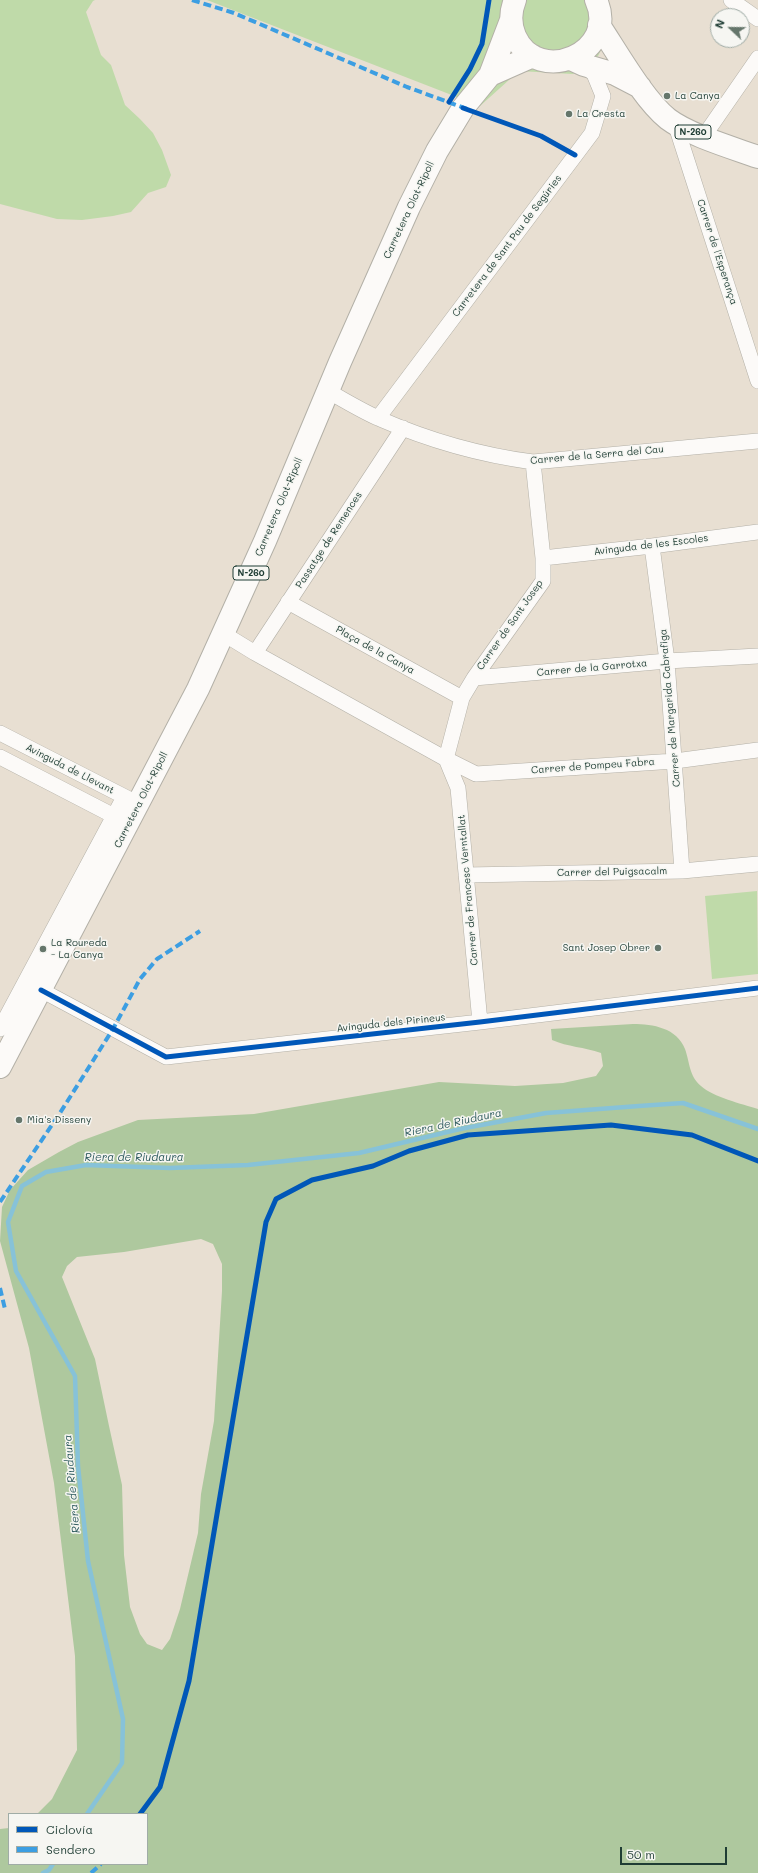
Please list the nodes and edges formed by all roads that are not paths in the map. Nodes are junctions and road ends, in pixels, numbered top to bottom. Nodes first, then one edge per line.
1 (596, 0) edge
2 (731, 0) edge
3 (513, 10) edge
4 (758, 19) edge
5 (599, 25) junction
6 (533, 56) junction
7 (758, 58) edge
8 (578, 62) junction
9 (490, 75) junction
10 (641, 88) junction
11 (675, 123) junction
12 (704, 136) junction
13 (758, 157) edge
14 (758, 381) edge
15 (328, 391) junction
16 (378, 418) junction
17 (403, 428) junction
18 (758, 441) edge
19 (533, 462) junction
20 (758, 532) edge
21 (652, 546) junction
22 (543, 558) junction
23 (288, 602) junction
24 (224, 634) junction
25 (255, 653) junction
26 (758, 656) edge
27 (667, 661) junction
28 (474, 678) junction
29 (462, 698) junction
30 (0, 733) edge
31 (758, 750) edge
32 (0, 757) edge
33 (446, 760) junction
34 (675, 761) junction
35 (132, 800) junction
36 (114, 816) junction
37 (758, 864) edge
38 (682, 871) junction
39 (466, 875) junction
40 (758, 988) edge
41 (41, 990) junction
42 (480, 1022) junction
43 (0, 1029) edge
44 (0, 1067) edge

1 - 5 main road, N-260
2 - 4 street
3 - 6 main road, N-260
3 - 9 main road, Carretera Olot-Ripoll / N-260
5 - 8 main road, N-260
5 - 10 main road, N-260
6 - 8 main road, N-260
6 - 9 main road, Carretera Olot-Ripoll / N-260
7 - 12 street
8 - 10 main road, N-260
8 - 16 street, Carretera de Sant Pau de Segúries
9 - 15 main road, Carretera Olot-Ripoll / N-260
10 - 11 main road, N-260
11 - 12 main road, N-260
11 - 14 street, Carrer de l'Esperança
12 - 13 main road, N-260
15 - 16 street, Carrer de la Serra del Cau
15 - 24 main road, Carretera Olot-Ripoll / N-260
16 - 17 street, Carrer de la Serra del Cau
17 - 19 street, Carrer de la Serra del Cau
17 - 23 street, Passatge de Remences
18 - 19 street, Carrer de la Serra del Cau
19 - 22 street, Carrer de Sant Josep
20 - 21 street, Avinguda de les Escoles
21 - 22 street, Avinguda de les Escoles
21 - 27 street, Carrer de Margarida Cabrafiga
22 - 28 street, Carrer de Sant Josep
23 - 25 street, Passatge de Remences
23 - 29 street, Plaça de la Canya
24 - 25 street
24 - 35 main road, Carretera Olot-Ripoll / N-260
25 - 33 street
26 - 27 street, Carrer de la Garrotxa
27 - 28 street, Carrer de la Garrotxa
27 - 34 street, Carrer de Margarida Cabrafiga
28 - 29 street, Carrer de Sant Josep
29 - 33 street, Carrer de Sant Josep
30 - 35 street, Avinguda de Llevant
31 - 34 street, Carrer de Pompeu Fabra
32 - 36 street
33 - 34 street, Carrer de Pompeu Fabra
33 - 39 street, Carrer de Francesc Verntallat
34 - 38 street, Carrer de Margarida Cabrafiga
35 - 36 street
35 - 41 main road, Carretera Olot-Ripoll / N-260
36 - 43 street
37 - 38 street, Carrer del Puigsacalm
38 - 39 street, Carrer del Puigsacalm
39 - 42 street, Carrer de Francesc Verntallat
40 - 42 street, Avinguda dels Pirineus
41 - 42 street, Avinguda dels Pirineus
41 - 44 main road, Carretera Olot-Ripoll / N-260

